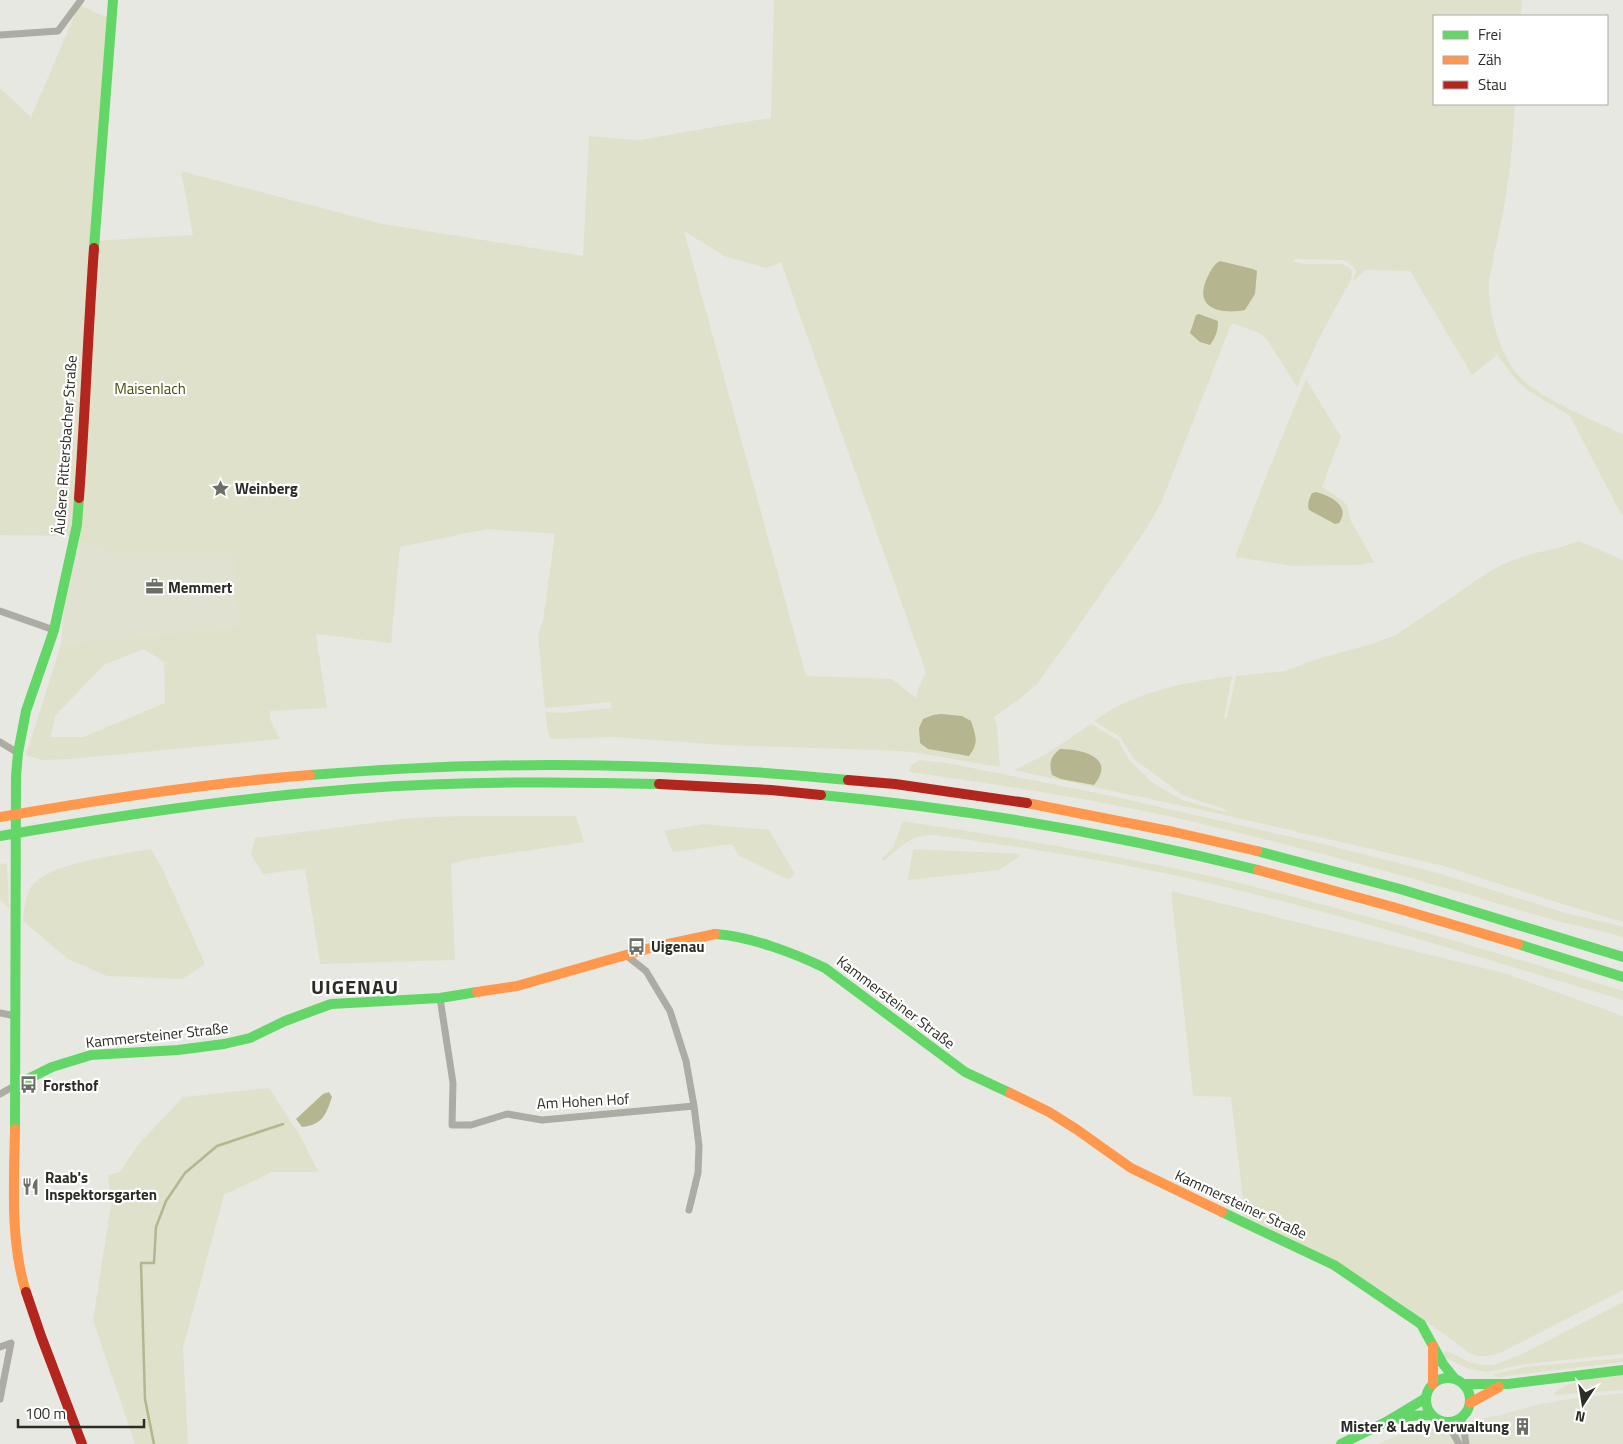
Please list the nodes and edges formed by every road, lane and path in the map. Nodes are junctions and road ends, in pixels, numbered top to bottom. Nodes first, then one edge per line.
1 (81, 0) edge
2 (113, 0) edge
3 (0, 35) edge
4 (0, 611) edge
5 (54, 630) junction
6 (0, 742) edge
7 (18, 753) junction
8 (0, 817) edge
9 (0, 836) edge
10 (627, 956) junction
11 (1623, 957) edge
12 (1623, 977) edge
13 (440, 998) junction
14 (0, 1014) edge
15 (16, 1016) junction
16 (16, 1085) junction
17 (0, 1094) edge
18 (694, 1106) junction
19 (689, 1210) dead end
20 (1433, 1345) junction
21 (0, 1347) edge
22 (1623, 1370) edge
23 (1459, 1381) junction
24 (1433, 1384) junction
25 (1508, 1384) junction
26 (1426, 1398) junction
27 (0, 1399) edge
28 (1470, 1403) junction
29 (1431, 1415) junction
30 (1462, 1418) junction
31 (1386, 1422) junction
32 (1447, 1422) junction
33 (82, 1444) edge
34 (1342, 1444) edge
35 (1459, 1444) edge
36 (1466, 1444) edge

1 - 3 street
2 - 5 main road, Äußere Rittersbacher Straße
4 - 5 street
5 - 7 main road, Äußere Rittersbacher Straße
6 - 7 street
7 - 15 main road, Äußere Rittersbacher Straße
8 - 11 main road
9 - 12 main road
10 - 13 main road, Kammersteiner Straße
10 - 18 street
10 - 20 main road, Kammersteiner Straße
13 - 16 main road, Kammersteiner Straße
13 - 18 street, Am Hohen Hof
14 - 15 street
15 - 16 main road, Äußere Rittersbacher Straße
16 - 17 street
16 - 33 main road, Äußere Rittersbacher Straße
18 - 19 street
20 - 23 main road, Kammersteiner Straße
20 - 24 main road
21 - 27 street
22 - 25 main road
23 - 24 main road
23 - 25 main road
23 - 28 main road
24 - 26 main road
25 - 28 main road
26 - 29 main road
26 - 31 main road
28 - 30 main road
29 - 31 main road
29 - 32 main road
30 - 32 main road
30 - 36 street
31 - 34 main road
32 - 35 street

